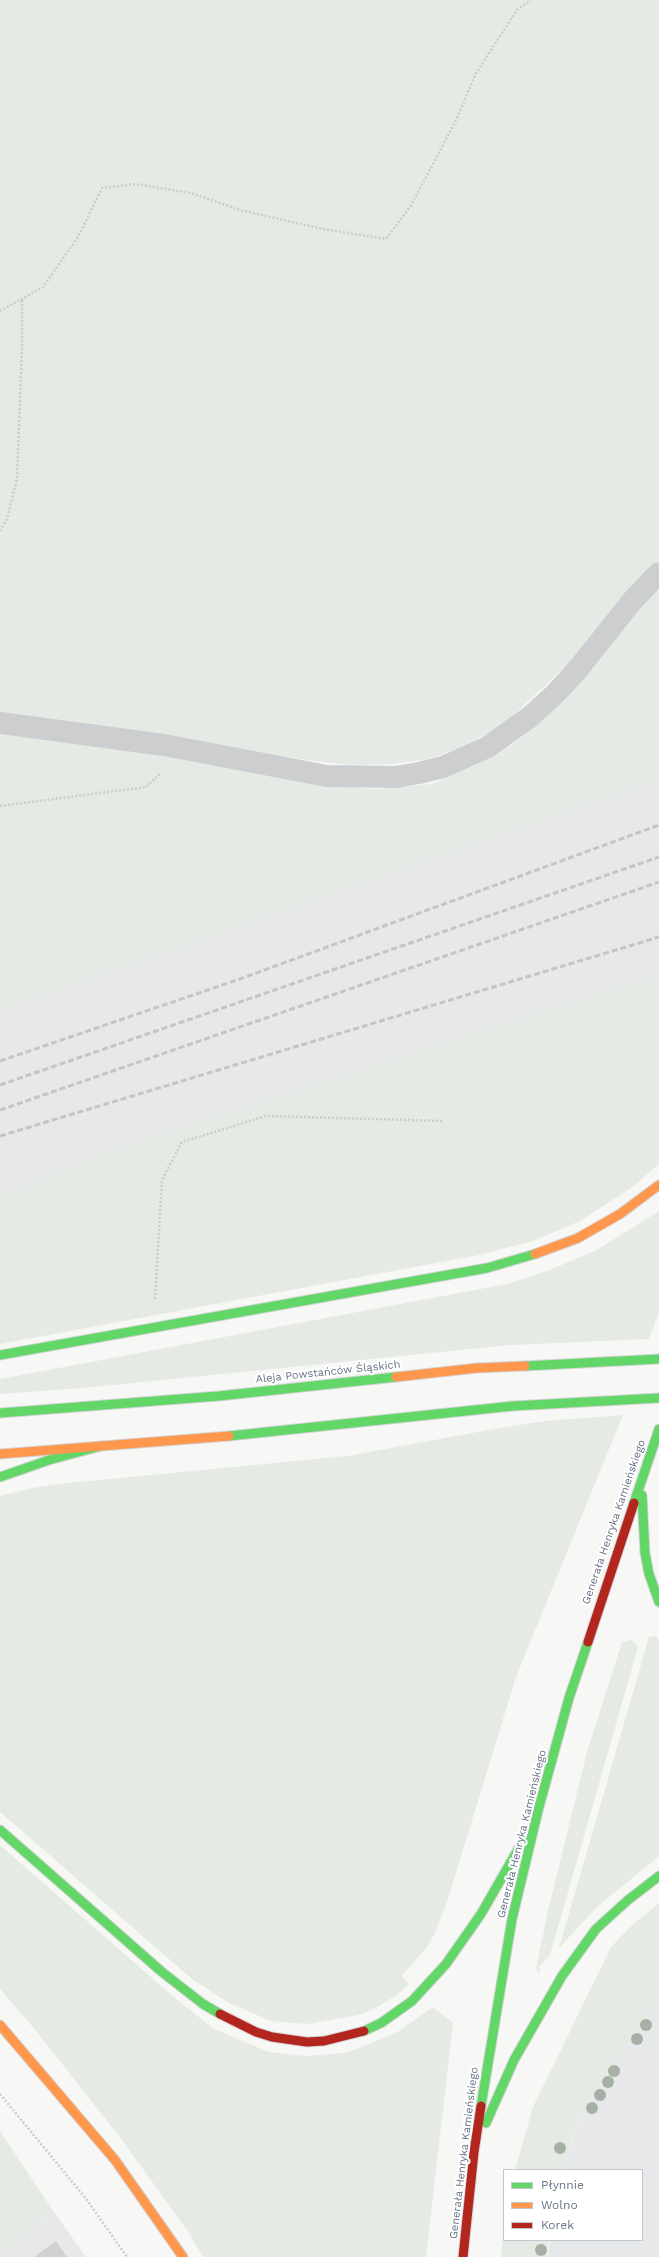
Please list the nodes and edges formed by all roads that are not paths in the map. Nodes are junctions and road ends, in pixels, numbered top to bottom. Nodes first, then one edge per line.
1 (659, 573) edge
2 (0, 723) edge
3 (659, 1185) edge
4 (0, 1355) edge
5 (659, 1359) edge
6 (656, 1398) edge
7 (0, 1413) edge
8 (659, 1429) edge
9 (101, 1446) junction
10 (0, 1454) edge
11 (647, 1462) junction
12 (0, 1477) edge
13 (659, 1602) edge
14 (539, 1807) junction
15 (0, 1830) edge
16 (659, 1876) edge
17 (0, 2025) edge
18 (474, 2152) junction
19 (183, 2257) edge
20 (463, 2257) edge

1 - 2 street
3 - 4 main road
5 - 7 main road, Aleja Powstańców Śląskich
6 - 9 main road
8 - 11 main road, Generała Henryka Kamieńskiego
9 - 10 main road
9 - 12 main road
11 - 13 main road
11 - 14 main road, Generała Henryka Kamieńskiego
14 - 15 main road
14 - 18 main road, Generała Henryka Kamieńskiego
16 - 18 main road
17 - 19 main road
18 - 20 main road, Generała Henryka Kamieńskiego

